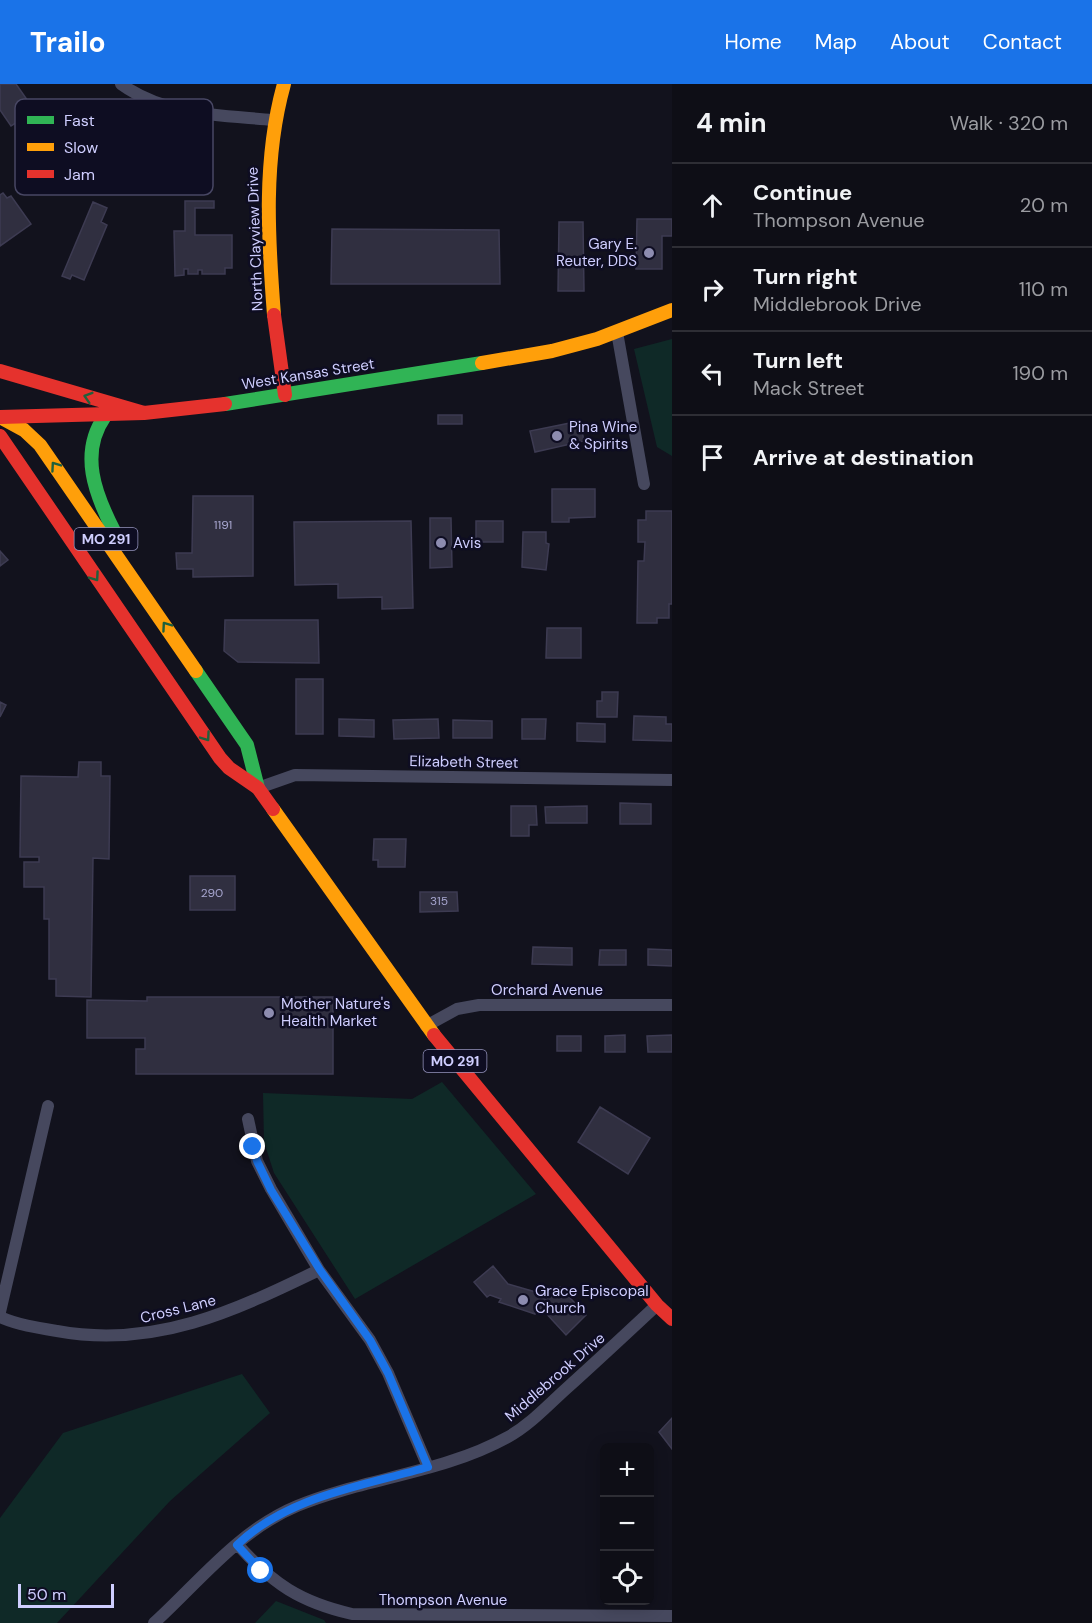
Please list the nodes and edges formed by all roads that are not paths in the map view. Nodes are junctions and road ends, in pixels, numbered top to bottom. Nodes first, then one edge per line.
1 (121, 84) edge
2 (284, 84) edge
3 (149, 99) edge
4 (213, 114) edge
5 (273, 120) junction
6 (672, 310) edge
7 (617, 332) junction
8 (0, 371) edge
9 (285, 395) junction
10 (144, 414) junction
11 (105, 416) junction
12 (0, 417) edge
13 (0, 436) edge
14 (0, 464) edge
15 (29, 482) junction
16 (644, 484) dead end
17 (135, 582) junction
18 (672, 780) edge
19 (258, 788) junction
20 (672, 1005) edge
21 (426, 1026) junction
22 (48, 1106) dead end
23 (248, 1119) dead end
24 (320, 1270) junction
25 (657, 1305) junction
26 (0, 1312) edge
27 (0, 1317) edge
28 (672, 1319) edge
29 (428, 1467) junction
30 (237, 1545) junction
31 (672, 1616) edge
32 (484, 1619) edge
33 (154, 1623) edge

1 - 3 street
2 - 5 main road, North Clayview Drive
4 - 5 street
5 - 9 main road, North Clayview Drive
6 - 7 main road, West Kansas Street
7 - 9 main road, West Kansas Street
7 - 16 street
10 -> 8 main road
9 - 10 main road, West Kansas Street
10 - 11 main road, West Kansas Street
11 - 12 main road, West Kansas Street
11 - 17 main road
17 -> 12 main road, MO 291
13 - 15 main road, MO 291
14 - 15 main road
15 -> 19 main road, MO 291
19 -> 17 main road, MO 291
18 - 19 street, Elizabeth Street
19 - 21 main road, MO 291
20 - 21 street, Orchard Avenue
21 - 25 main road, MO 291
22 - 26 street
23 - 24 street
24 - 27 street, Cross Lane
24 - 29 street
25 - 28 main road, MO 291
25 - 29 street, Middlebrook Drive
29 - 30 street, Middlebrook Drive
30 - 32 street, Thompson Avenue
30 - 33 street, Middlebrook Drive
31 - 32 street, Thompson Avenue

